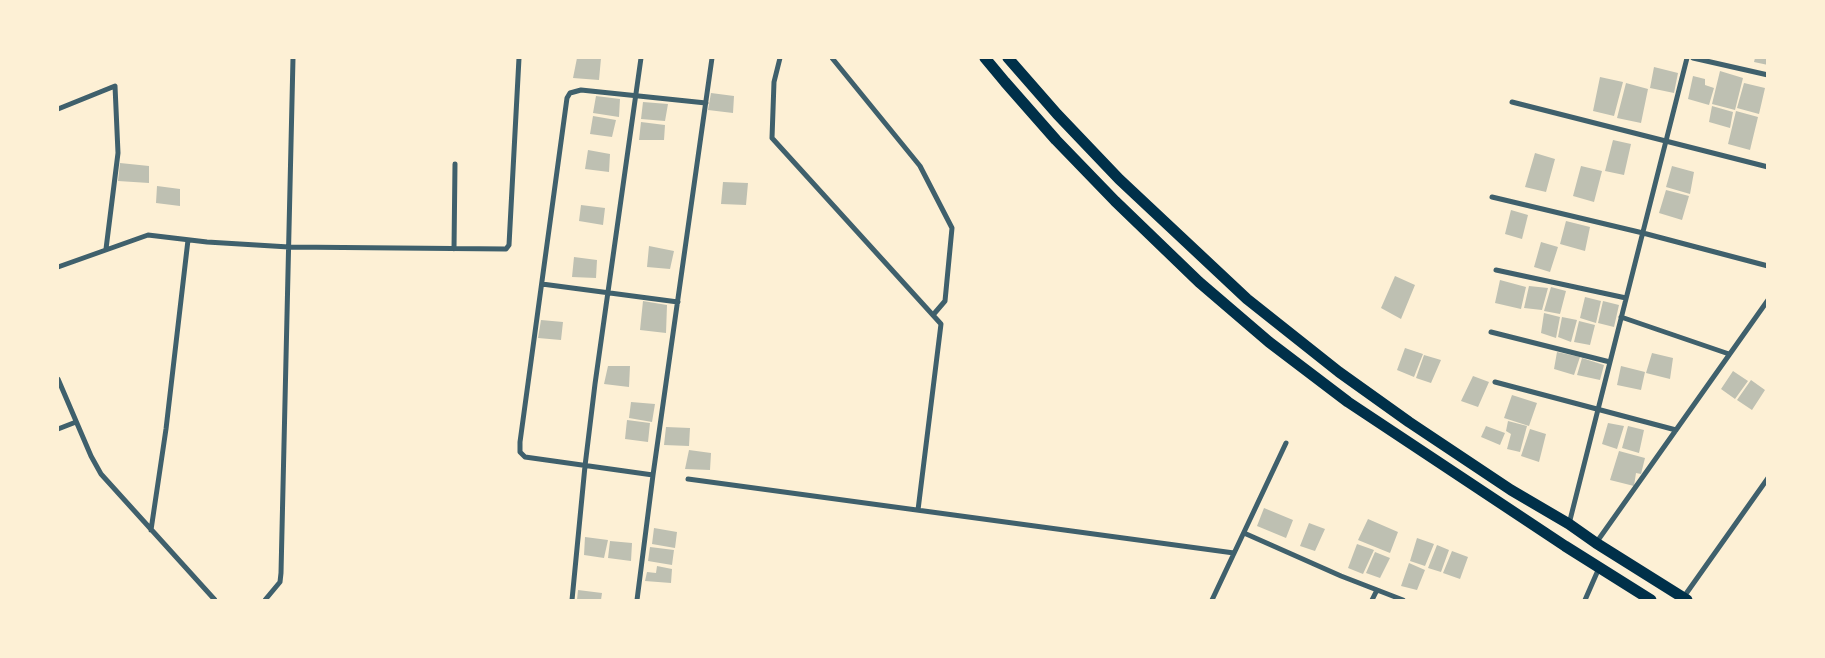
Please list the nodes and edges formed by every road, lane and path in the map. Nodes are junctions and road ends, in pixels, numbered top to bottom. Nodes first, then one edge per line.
1 (293, 58) edge
2 (519, 58) edge
3 (641, 58) edge
4 (712, 58) edge
5 (780, 58) edge
6 (832, 58) edge
7 (985, 58) edge
8 (1008, 58) edge
9 (1687, 58) edge
10 (1693, 58) edge
11 (1768, 75) edge
12 (636, 96) junction
13 (1512, 102) dead end
14 (706, 103) junction
15 (58, 109) edge
16 (1666, 141) junction
17 (455, 164) dead end
18 (1768, 167) edge
19 (1492, 197) dead end
20 (1643, 232) junction
21 (188, 240) junction
22 (289, 247) junction
23 (106, 249) junction
24 (454, 249) junction
25 (1768, 266) edge
26 (58, 267) edge
27 (1496, 270) dead end
28 (542, 284) junction
29 (608, 292) junction
30 (1626, 298) junction
31 (1768, 300) edge
32 (678, 302) junction
33 (933, 315) junction
34 (1621, 318) junction
35 (1491, 332) dead end
36 (1729, 354) junction
37 (1610, 362) junction
38 (58, 378) edge
39 (1495, 382) dead end
40 (1598, 410) junction
41 (76, 422) junction
42 (58, 429) edge
43 (1676, 430) junction
44 (1286, 442) dead end
45 (585, 466) junction
46 (653, 475) junction
47 (1768, 478) edge
48 (688, 479) dead end
49 (918, 510) junction
50 (1569, 524) junction
51 (151, 530) junction
52 (1244, 533) junction
53 (1596, 543) junction
54 (1234, 553) junction
55 (1599, 568) junction
56 (1376, 590) junction
57 (1685, 599) edge
58 (215, 600) edge
59 (265, 600) edge
60 (572, 600) edge
61 (638, 600) edge
62 (1212, 600) edge
63 (1372, 600) edge
64 (1403, 600) edge
65 (1585, 600) edge
66 (1651, 600) edge

1 - 22 street
2 - 24 street
3 - 12 street
4 - 14 street
5 - 33 street
6 - 33 street
7 - 55 highway
8 - 50 highway
9 - 16 street
10 - 11 street
12 - 14 street
12 - 28 street
12 - 29 street
13 - 16 street
14 - 32 street
15 - 23 street
16 - 18 street
16 - 20 street
17 - 24 street
19 - 20 street
20 - 25 street
20 - 30 street
21 - 22 street
21 - 23 street
21 - 51 street
22 - 24 street
22 - 59 street
23 - 26 street
27 - 30 street
28 - 29 street
28 - 45 street
29 - 32 street
29 - 45 street
30 - 34 street
31 - 36 street
32 - 46 street
33 - 49 street
34 - 36 street
34 - 37 street
35 - 37 street
36 - 43 street
37 - 40 street
38 - 41 street
39 - 40 street
40 - 43 street
40 - 50 street
41 - 42 street
41 - 51 street
43 - 53 street
44 - 52 street
45 - 46 street
45 - 60 street
46 - 61 street
47 - 57 street
48 - 49 street
49 - 54 street
50 - 53 highway
51 - 58 street
52 - 54 street
52 - 56 street
53 - 57 highway
54 - 62 street
55 - 65 street
55 - 66 highway
56 - 63 street
56 - 64 street

